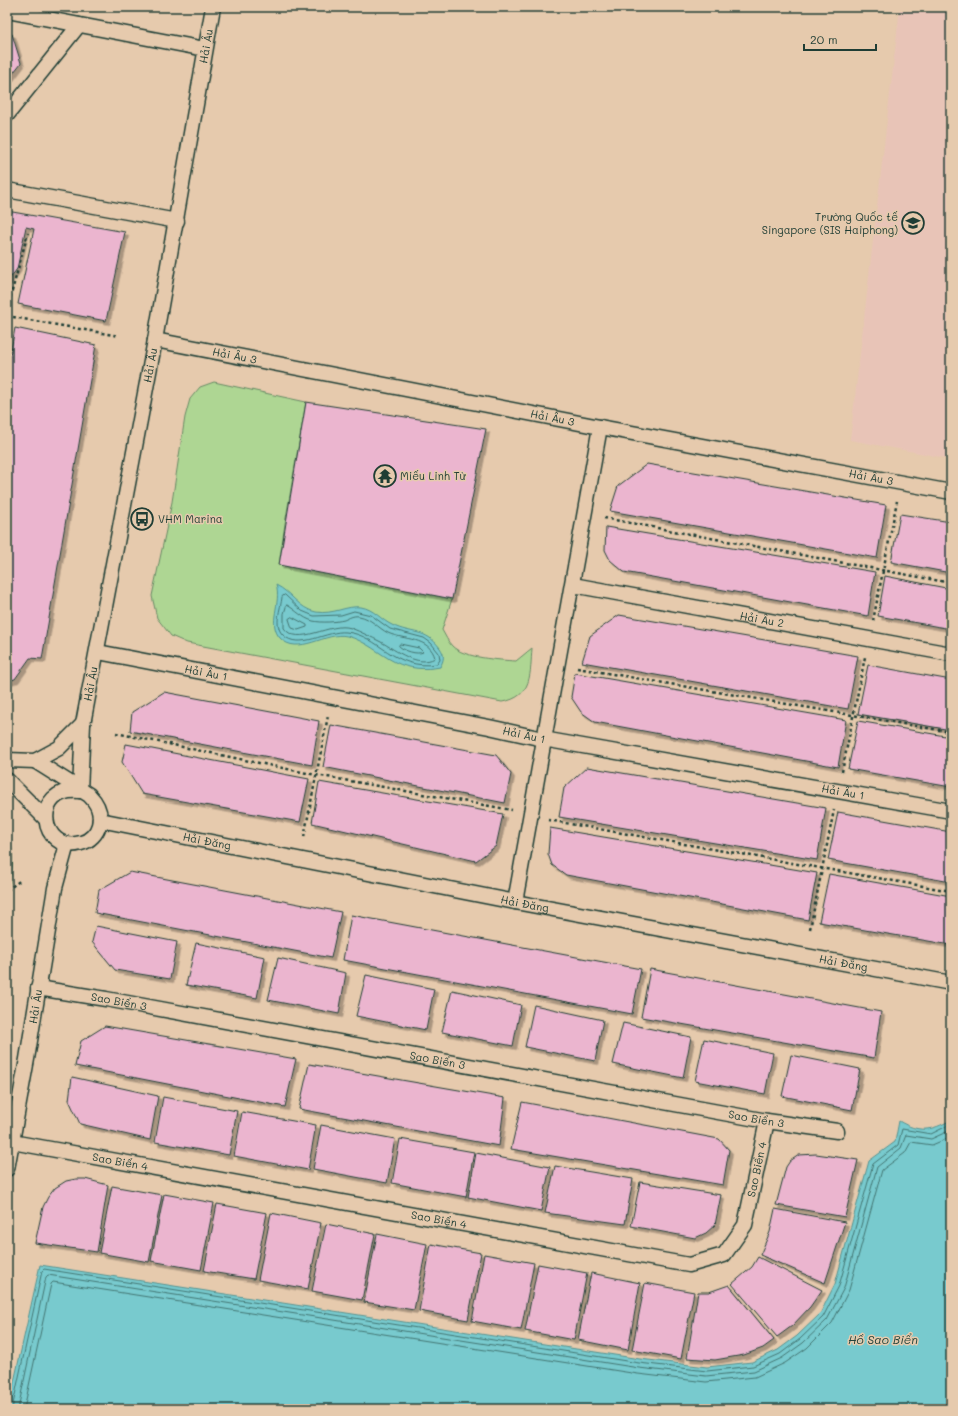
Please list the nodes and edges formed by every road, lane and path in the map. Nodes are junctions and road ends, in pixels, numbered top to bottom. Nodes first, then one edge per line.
1 (214, 7) edge
2 (7, 11) edge
3 (79, 25) junction
4 (205, 49) junction
5 (7, 115) edge
6 (7, 190) edge
7 (177, 221) junction
8 (28, 233) dead end
9 (7, 309) edge
10 (7, 316) edge
11 (119, 336) dead end
12 (155, 340) junction
13 (600, 427) junction
14 (951, 492) edge
15 (897, 500) dead end
16 (600, 517) dead end
17 (883, 570) junction
18 (951, 583) edge
19 (573, 585) junction
20 (873, 623) dead end
21 (866, 651) dead end
22 (98, 652) junction
23 (951, 654) edge
24 (570, 667) dead end
25 (329, 712) dead end
26 (854, 715) junction
27 (83, 724) junction
28 (951, 732) edge
29 (116, 733) dead end
30 (543, 739) junction
31 (7, 760) edge
32 (35, 761) junction
33 (842, 774) dead end
34 (316, 775) junction
35 (7, 780) edge
36 (80, 791) junction
37 (835, 803) dead end
38 (512, 810) dead end
39 (951, 811) edge
40 (46, 819) junction
41 (545, 819) dead end
42 (100, 820) junction
43 (304, 836) dead end
44 (67, 844) junction
45 (822, 868) junction
46 (21, 880) dead end
47 (7, 890) edge
48 (951, 891) edge
49 (515, 902) junction
50 (810, 929) dead end
51 (951, 982) edge
52 (38, 988) junction
53 (767, 1121) junction
54 (838, 1131) dead end
55 (12, 1142) junction
56 (7, 1169) edge

1 - 4 lane, Hải Âu
2 - 3 lane
3 - 4 lane
3 - 5 lane
4 - 7 lane, Hải Âu
6 - 7 lane
7 - 12 lane, Hải Âu
8 - 9 path
10 - 11 path
12 - 13 lane, Hải Âu 3
12 - 22 lane, Hải Âu
13 - 14 lane, Hải Âu 3
13 - 19 lane
15 - 17 path
16 - 17 path
17 - 18 path
17 - 20 path
19 - 23 lane, Hải Âu 2
19 - 30 lane
21 - 26 path
22 - 27 lane, Hải Âu
22 - 30 lane, Hải Âu 1
24 - 26 path
25 - 34 path
26 - 28 path
26 - 33 path
27 - 32 lane
27 - 36 lane, Hải Âu
29 - 34 path
30 - 39 lane, Hải Âu 1
30 - 49 lane
31 - 32 lane
32 - 36 lane
34 - 38 path
34 - 43 path
35 - 40 lane
36 - 40 lane
36 - 42 lane
37 - 45 path
40 - 44 lane
41 - 45 path
42 - 44 lane
42 - 49 lane, Hải Đăng
44 - 52 lane, Hải Âu
45 - 48 path
45 - 50 path
46 - 47 path
49 - 51 lane, Hải Đăng
52 - 53 lane, Sao Biển 3
52 - 55 lane, Hải Âu
53 - 54 lane, Sao Biển 3
53 - 55 lane, Sao Biển 4
55 - 56 lane, Hải Âu

